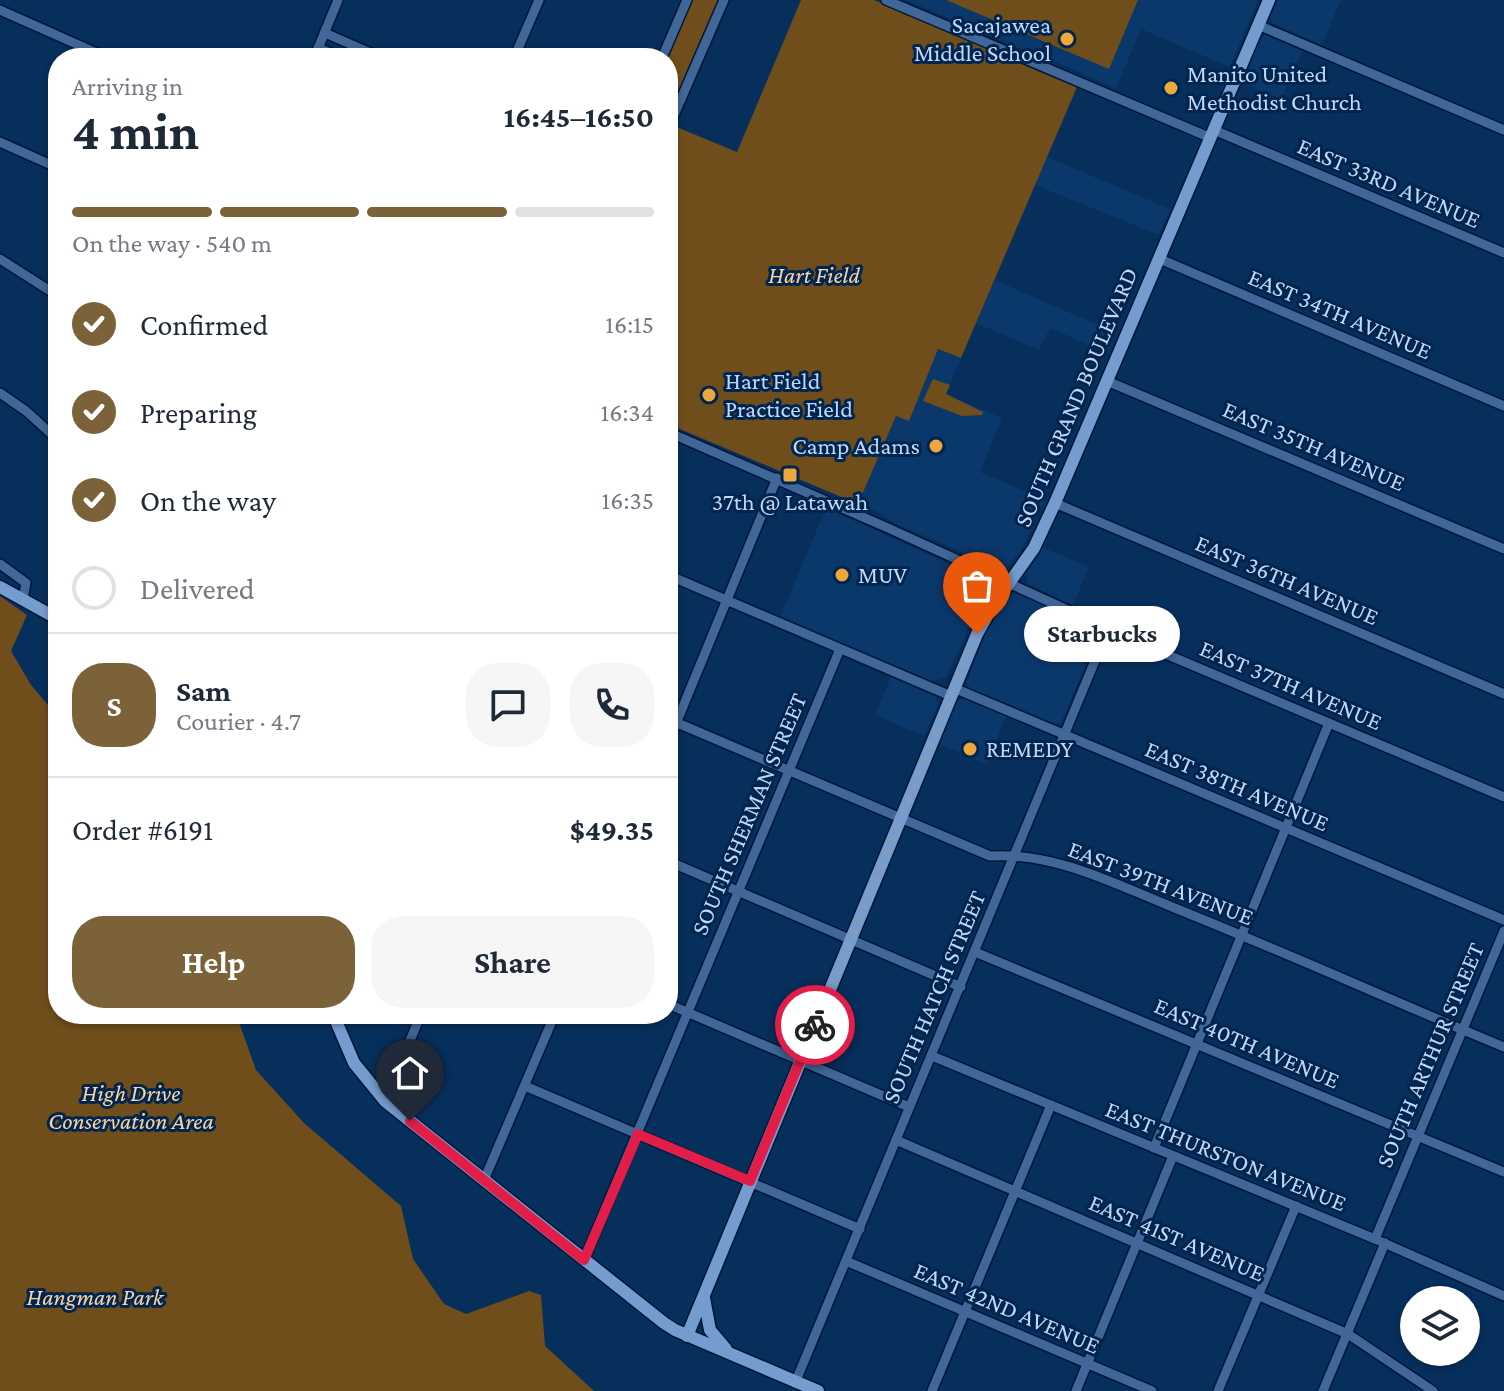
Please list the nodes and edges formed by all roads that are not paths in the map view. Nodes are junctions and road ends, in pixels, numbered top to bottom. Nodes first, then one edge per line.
1 (338, 0) edge
2 (539, 0) edge
3 (687, 0) edge
4 (724, 0) edge
5 (886, 0) edge
6 (1269, 0) edge
7 (0, 10) edge
8 (1258, 25) junction
9 (325, 33) junction
10 (86, 48) edge
11 (318, 48) edge
12 (359, 48) edge
13 (518, 48) edge
14 (666, 48) edge
15 (678, 101) edge
16 (1504, 130) edge
17 (1212, 134) junction
18 (0, 142) edge
19 (48, 164) edge
20 (1504, 253) edge
21 (0, 259) edge
22 (1160, 259) junction
23 (48, 290) edge
24 (1107, 381) junction
25 (0, 393) edge
26 (1504, 406) edge
27 (48, 431) edge
28 (678, 436) edge
29 (777, 478) junction
30 (1055, 503) junction
31 (1504, 549) edge
32 (0, 564) edge
33 (678, 579) edge
34 (1009, 584) junction
35 (0, 587) edge
36 (23, 599) junction
37 (727, 601) junction
38 (48, 613) edge
39 (1109, 627) junction
40 (840, 649) junction
41 (952, 692) junction
42 (1504, 694) edge
43 (678, 707) edge
44 (678, 723) edge
45 (1329, 723) junction
46 (1065, 734) junction
47 (789, 770) junction
48 (1504, 797) edge
49 (901, 820) junction
50 (1285, 828) junction
51 (1015, 855) junction
52 (678, 865) edge
53 (738, 891) junction
54 (1504, 920) edge
55 (1504, 931) edge
56 (1242, 935) junction
57 (851, 940) junction
58 (975, 952) junction
59 (961, 987) junction
60 (678, 1008) edge
61 (687, 1012) junction
62 (337, 1024) edge
63 (417, 1024) edge
64 (551, 1024) edge
65 (1463, 1030) junction
66 (1197, 1043) junction
67 (1504, 1047) edge
68 (932, 1056) junction
69 (800, 1060) junction
70 (525, 1086) junction
71 (385, 1101) junction
72 (1051, 1105) junction
73 (909, 1107) junction
74 (638, 1134) junction
75 (1418, 1137) junction
76 (896, 1140) junction
77 (1154, 1148) junction
78 (1173, 1156) junction
79 (1504, 1172) edge
80 (484, 1180) junction
81 (750, 1181) junction
82 (1016, 1191) junction
83 (1296, 1206) junction
84 (860, 1229) junction
85 (1380, 1241) junction
86 (1137, 1242) junction
87 (584, 1260) junction
88 (846, 1261) junction
89 (704, 1295) junction
90 (1259, 1295) junction
91 (1504, 1296) edge
92 (965, 1312) junction
93 (1348, 1334) junction
94 (687, 1336) junction
95 (734, 1356) junction
96 (1087, 1363) junction
97 (795, 1383) junction
98 (818, 1391) edge
99 (932, 1391) edge
100 (1076, 1391) edge
101 (1152, 1391) edge
102 (1218, 1391) edge
103 (1323, 1391) edge
104 (1433, 1391) edge

1 - 9 street
2 - 13 street
3 - 14 street
4 - 15 street
5 - 17 street, EAST 33RD AVENUE
6 - 8 main road, SOUTH GRAND BOULEVARD
7 - 10 street
8 - 16 street
8 - 17 main road, SOUTH GRAND BOULEVARD
9 - 11 street
9 - 12 street
17 - 20 street, EAST 33RD AVENUE
17 - 22 main road, SOUTH GRAND BOULEVARD
18 - 19 street
21 - 23 street
22 - 24 main road, SOUTH GRAND BOULEVARD
22 - 26 street, EAST 34TH AVENUE
24 - 30 main road, SOUTH GRAND BOULEVARD
24 - 31 street, EAST 35TH AVENUE
25 - 27 street
28 - 29 street, EAST 37TH AVENUE
29 - 34 street, EAST 37TH AVENUE
29 - 37 street
30 - 34 main road, SOUTH GRAND BOULEVARD
30 - 42 street, EAST 36TH AVENUE
32 - 36 street
33 - 37 street, EAST 38TH AVENUE
34 - 39 street, EAST 37TH AVENUE
34 - 41 main road, SOUTH GRAND BOULEVARD
35 - 36 main road
36 - 38 main road
37 - 40 street, EAST 38TH AVENUE
37 - 43 street
39 - 45 street, EAST 37TH AVENUE
39 - 46 street, SOUTH HATCH STREET
40 - 41 street, EAST 38TH AVENUE
40 - 47 street, SOUTH SHERMAN STREET
41 - 46 street, EAST 38TH AVENUE
41 - 49 main road, SOUTH GRAND BOULEVARD
44 - 47 street, EAST 39TH AVENUE
45 - 48 street, EAST 37TH AVENUE
45 - 50 street
46 - 50 street, EAST 38TH AVENUE
46 - 51 street, SOUTH HATCH STREET
47 - 49 street, EAST 39TH AVENUE
47 - 53 street, SOUTH SHERMAN STREET
49 - 51 street, EAST 39TH AVENUE
49 - 57 main road, SOUTH GRAND BOULEVARD
50 - 54 street, EAST 38TH AVENUE
50 - 56 street
51 - 56 street, EAST 39TH AVENUE
51 - 58 street, SOUTH HATCH STREET
52 - 53 street
53 - 57 street
53 - 61 street, SOUTH SHERMAN STREET
55 - 65 street, SOUTH ARTHUR STREET
56 - 65 street, EAST 39TH AVENUE
56 - 66 street
57 - 59 street
57 - 69 main road, SOUTH GRAND BOULEVARD
58 - 59 street, SOUTH HATCH STREET
58 - 66 street, EAST 40TH AVENUE
59 - 68 street, SOUTH HATCH STREET
60 - 61 street
61 - 69 street
61 - 74 street, SOUTH SHERMAN STREET
62 - 71 main road
63 - 71 street
64 - 70 street
65 - 67 street, EAST 39TH AVENUE
65 - 75 street, SOUTH ARTHUR STREET
66 - 75 street, EAST 40TH AVENUE
66 - 77 street
68 - 72 street, EAST THURSTON AVENUE
68 - 73 street, SOUTH HATCH STREET
69 - 73 street
69 - 81 main road, SOUTH GRAND BOULEVARD
70 - 74 street
70 - 80 street
71 - 80 main road
72 - 77 street, EAST THURSTON AVENUE
72 - 82 street
73 - 76 street, SOUTH HATCH STREET
74 - 81 street
74 - 87 street, SOUTH SHERMAN STREET
75 - 79 street, EAST 40TH AVENUE
75 - 85 street, SOUTH ARTHUR STREET
76 - 82 street, EAST 41ST AVENUE
76 - 84 street, SOUTH HATCH STREET
77 - 78 street, EAST THURSTON AVENUE
78 - 83 street, EAST THURSTON AVENUE
78 - 86 street
80 - 87 main road
81 - 84 street
81 - 89 main road, SOUTH GRAND BOULEVARD
82 - 86 street, EAST 41ST AVENUE
82 - 92 street
83 - 85 street, EAST THURSTON AVENUE
83 - 90 street
84 - 88 street, SOUTH HATCH STREET
85 - 91 street, EAST THURSTON AVENUE
85 - 93 street, SOUTH ARTHUR STREET
86 - 90 street, EAST 41ST AVENUE
86 - 96 street
87 - 94 main road
88 - 92 street, EAST 42ND AVENUE
88 - 97 street, SOUTH HATCH STREET
89 - 94 main road, SOUTH GRAND BOULEVARD
89 - 95 main road
90 - 93 street, EAST 41ST AVENUE
90 - 102 street
92 - 96 street, EAST 42ND AVENUE
92 - 99 street
93 - 103 street, SOUTH ARTHUR STREET
93 - 104 street, EAST 41ST AVENUE
94 - 95 main road
95 - 97 main road
96 - 100 street
96 - 101 street, EAST 42ND AVENUE
97 - 98 main road

